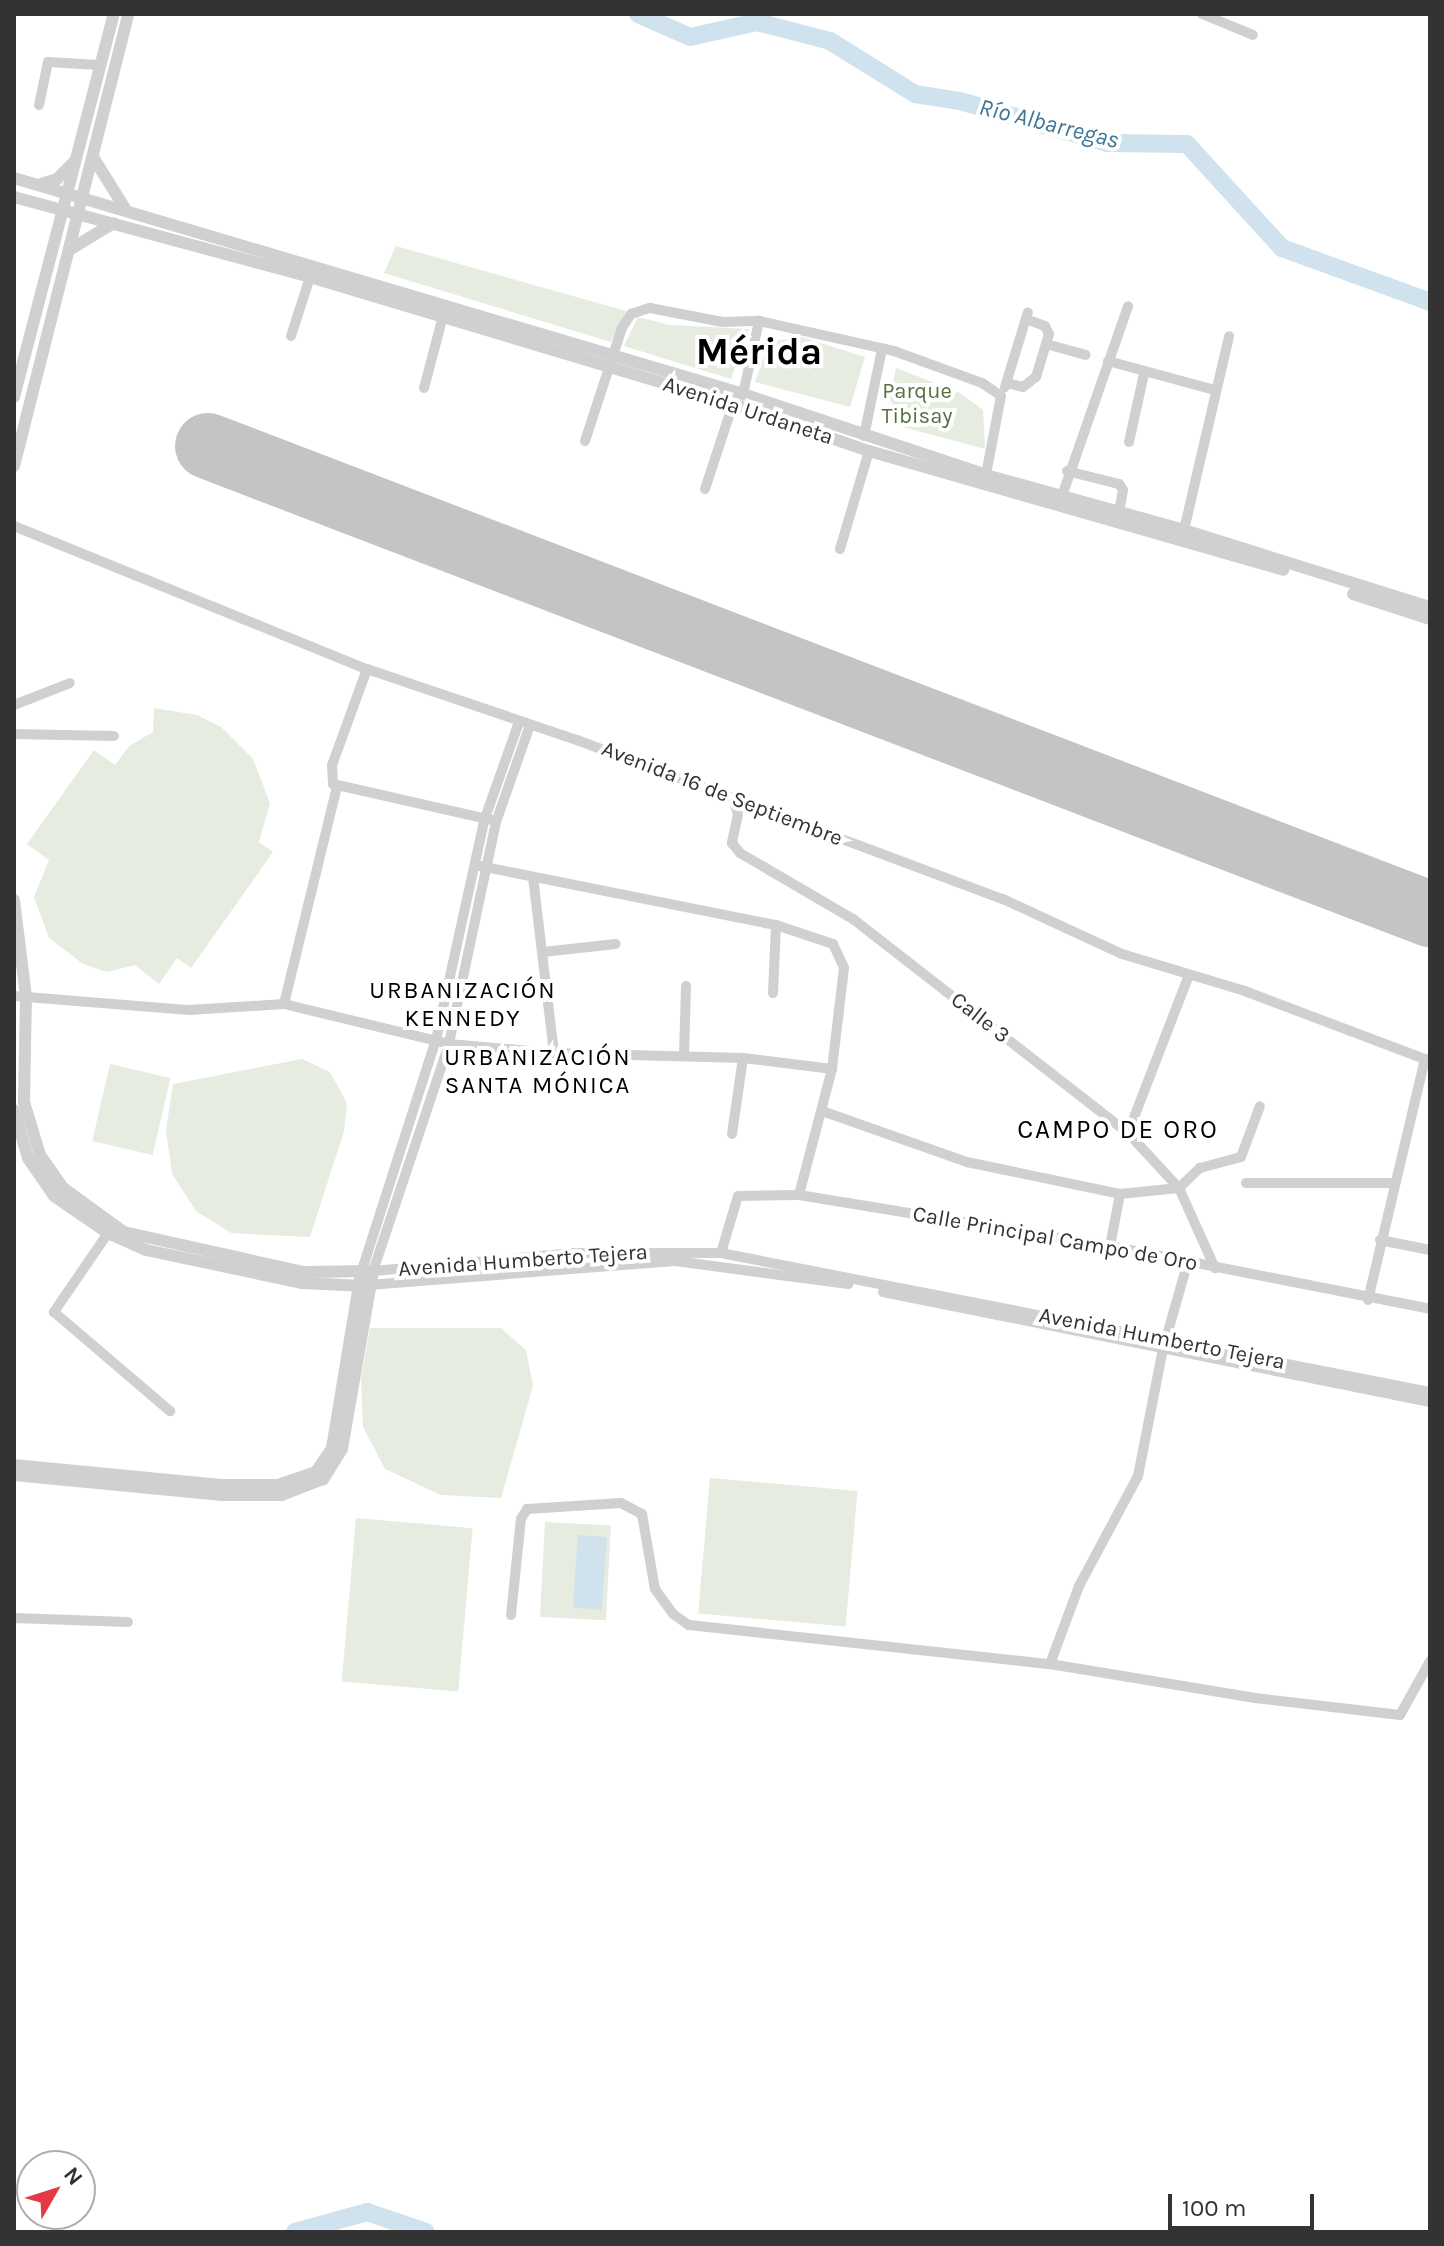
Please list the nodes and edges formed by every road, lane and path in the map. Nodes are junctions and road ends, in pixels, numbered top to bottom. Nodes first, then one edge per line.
1 (114, 14) edge
2 (128, 14) edge
3 (1202, 14) edge
4 (1253, 35) dead end
5 (99, 65) junction
6 (39, 105) dead end
7 (93, 157) junction
8 (76, 160) junction
9 (14, 178) edge
10 (39, 185) junction
11 (67, 194) junction
12 (14, 197) edge
13 (83, 198) junction
14 (30, 201) junction
15 (63, 209) junction
16 (126, 210) junction
17 (78, 214) junction
18 (114, 223) junction
19 (60, 224) junction
20 (69, 250) junction
21 (310, 277) junction
22 (1128, 306) dead end
23 (442, 320) junction
24 (759, 321) junction
25 (291, 336) dead end
26 (1229, 336) dead end
27 (1046, 344) junction
28 (882, 349) junction
29 (1086, 355) dead end
30 (1108, 361) junction
31 (612, 363) junction
32 (1144, 374) junction
33 (17, 375) edge
34 (1007, 383) junction
35 (424, 388) dead end
36 (1215, 390) junction
37 (15, 393) edge
38 (1001, 396) junction
39 (738, 399) junction
40 (864, 436) junction
41 (585, 441) dead end
42 (1129, 442) dead end
43 (869, 451) junction
44 (14, 466) edge
45 (1067, 471) junction
46 (986, 475) junction
47 (705, 489) dead end
48 (1062, 496) junction
49 (1119, 512) junction
50 (14, 526) edge
51 (1184, 530) junction
52 (840, 549) dead end
53 (1430, 607) edge
54 (1430, 619) edge
55 (367, 669) junction
56 (70, 683) dead end
57 (14, 705) edge
58 (525, 724) junction
59 (14, 734) edge
60 (114, 736) dead end
61 (337, 787) junction
62 (733, 799) junction
63 (485, 818) junction
64 (496, 822) junction
65 (480, 866) junction
66 (533, 877) junction
67 (14, 900) edge
68 (776, 925) junction
69 (616, 944) dead end
70 (543, 952) junction
71 (1189, 975) junction
72 (686, 986) dead end
73 (773, 993) dead end
74 (20, 996) edge
75 (284, 1004) junction
76 (436, 1040) junction
77 (449, 1044) junction
78 (554, 1053) junction
79 (684, 1055) junction
80 (743, 1058) junction
81 (1428, 1060) edge
82 (832, 1069) junction
83 (1260, 1106) dead end
84 (14, 1110) edge
85 (822, 1111) junction
86 (1128, 1133) junction
87 (732, 1134) dead end
88 (1246, 1183) dead end
89 (1392, 1183) junction
90 (1179, 1188) junction
91 (1120, 1194) junction
92 (799, 1195) junction
93 (108, 1233) junction
94 (1380, 1240) junction
95 (1110, 1246) junction
96 (1430, 1250) edge
97 (721, 1253) junction
98 (1188, 1261) junction
99 (1215, 1268) junction
100 (365, 1279) junction
101 (1368, 1300) junction
102 (1430, 1309) edge
103 (1165, 1344) junction
104 (1430, 1392) edge
105 (1430, 1402) edge
106 (170, 1411) dead end
107 (14, 1465) edge
108 (14, 1475) edge
109 (511, 1615) dead end
110 (14, 1618) edge
111 (128, 1622) dead end
112 (1430, 1661) edge
113 (1050, 1664) junction

1 - 5 street
2 - 7 street
3 - 4 street
5 - 6 street
5 - 8 street
7 - 13 street
7 - 16 street
8 - 10 street
8 - 11 street
9 - 10 street, Avenida Urdaneta
10 - 11 street, Avenida Urdaneta
11 - 13 street, Avenida Urdaneta
11 - 15 street
12 - 14 street, Avenida Urdaneta
13 - 16 street, Avenida Urdaneta
13 - 17 street
14 - 15 street, Avenida Urdaneta
14 - 19 street
15 - 17 street, Avenida Urdaneta
15 - 19 street
16 - 31 street, Avenida Urdaneta
17 - 18 street, Avenida Urdaneta
17 - 20 street
18 - 20 street
18 - 21 street, Avenida Urdaneta
19 - 33 street
20 - 44 street
21 - 23 street, Avenida Urdaneta
21 - 25 street
22 - 30 street
23 - 31 street, Avenida Urdaneta
23 - 35 street
24 - 28 street
24 - 31 street
24 - 39 street
26 - 36 street
27 - 29 street
27 - 34 street
27 - 34 street
28 - 38 street
28 - 40 street
30 - 32 street
30 - 45 street
31 - 39 street, Avenida Urdaneta
31 - 41 street
32 - 36 street
32 - 42 street
33 - 37 street
34 - 38 street
36 - 51 street
38 - 46 street
39 - 40 street, Avenida Urdaneta
39 - 43 street, Avenida Urdaneta
39 - 47 street
40 - 46 street, Avenida Urdaneta
43 - 52 street
43 - 54 street, Avenida Urdaneta
45 - 48 street
45 - 49 street
46 - 48 street, Avenida Urdaneta
48 - 49 street, Avenida Urdaneta
49 - 51 street, Avenida Urdaneta
50 - 55 street, Avenida 16 de Septiembre
51 - 53 street, Avenida Urdaneta
55 - 58 street, Avenida 16 de Septiembre
55 - 61 street
56 - 57 street
58 - 62 street, Avenida 16 de Septiembre
58 - 63 street
58 - 64 street
59 - 60 street
61 - 63 street
61 - 75 street
62 - 71 street, Avenida 16 de Septiembre
62 - 86 street, Calle 3
63 - 64 street
63 - 65 street
64 - 65 street
65 - 66 street
65 - 76 street
65 - 77 street
66 - 68 street
66 - 70 street
67 - 74 street, Avenida Humberto Tejera
68 - 73 street
68 - 82 street
69 - 70 street
70 - 78 street
71 - 81 street, Avenida 16 de Septiembre
71 - 86 street
72 - 79 street
74 - 75 street
74 - 100 street, Avenida Humberto Tejera
75 - 76 street
76 - 77 street
76 - 100 street
77 - 78 street
77 - 100 street
78 - 79 street
79 - 80 street
80 - 82 street
80 - 87 street
81 - 89 street
82 - 85 street
83 - 90 street
84 - 93 street, Avenida Humberto Tejera
85 - 91 street
85 - 92 street
86 - 90 street, Calle 3
88 - 89 street
89 - 94 street
90 - 91 street
90 - 99 street, Calle 3
91 - 95 street
92 - 95 street, Calle Principal Campo de Oro
92 - 97 street, Calle Principal Campo de Oro
93 - 100 street, Avenida Humberto Tejera
93 - 106 street
94 - 96 street
94 - 101 street
95 - 98 street, Calle Principal Campo de Oro
97 - 100 street, Avenida Humberto Tejera
97 - 103 street, Avenida Humberto Tejera
98 - 99 street, Calle Principal Campo de Oro
98 - 103 street
99 - 101 street, Calle Principal Campo de Oro
100 - 103 street, Avenida Humberto Tejera
100 - 107 street
100 - 108 street
101 - 102 street, Calle Principal Campo de Oro
103 - 104 street, Avenida Humberto Tejera
103 - 105 street, Avenida Humberto Tejera
103 - 113 street
109 - 113 street
110 - 111 street
112 - 113 street

